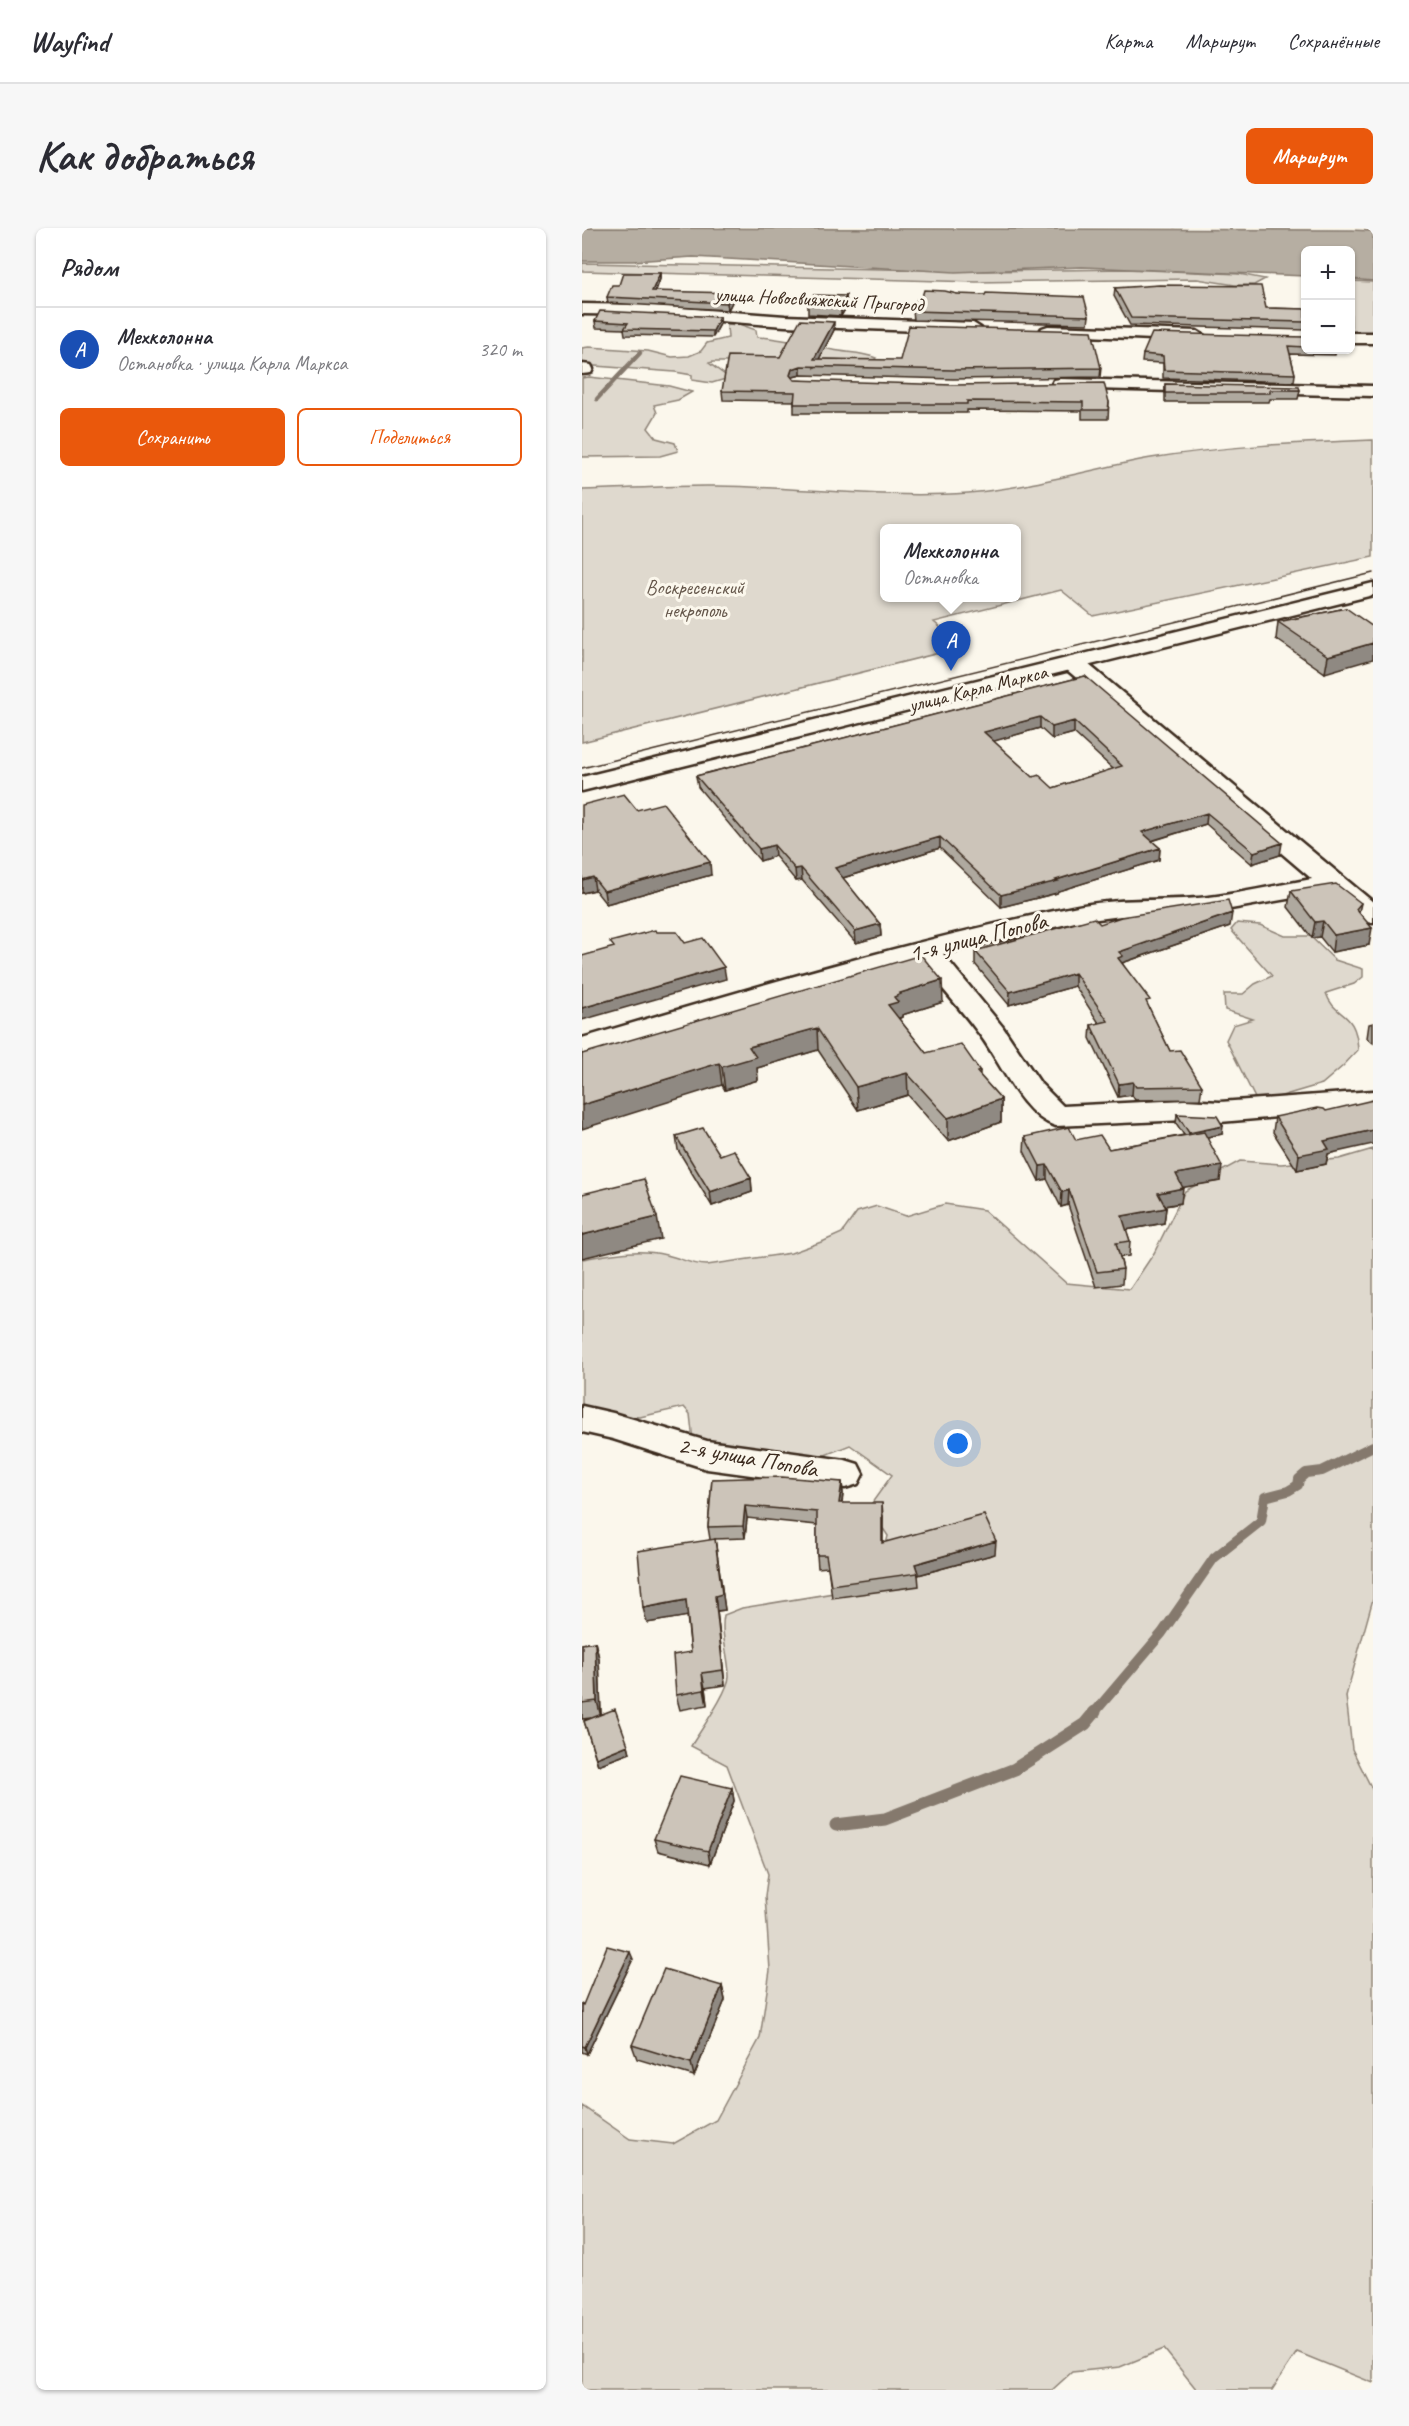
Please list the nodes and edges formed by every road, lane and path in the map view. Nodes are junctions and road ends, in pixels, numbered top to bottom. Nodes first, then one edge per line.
1 (582, 309) edge
2 (985, 328) edge
3 (1031, 330) edge
4 (1209, 336) edge
5 (1355, 338) edge
6 (1373, 338) edge
7 (1044, 385) edge
8 (1373, 391) edge
9 (1373, 589) edge
10 (1074, 664) junction
11 (582, 784) edge
12 (1332, 883) junction
13 (1373, 915) edge
14 (925, 950) junction
15 (582, 1047) edge
16 (1373, 1100) edge
17 (582, 1419) edge
18 (844, 1474) dead end

1 - 2 street, улица Новосвияжский Пригород
3 - 4 street
5 - 6 street
7 - 8 street
9 - 10 street, улица Карла Маркса
10 - 11 street, улица Карла Маркса
10 - 12 street
12 - 13 street
12 - 14 street, 1-я улица Попова
14 - 15 street, 1-я улица Попова
14 - 16 street
17 - 18 street, 2-я улица Попова

